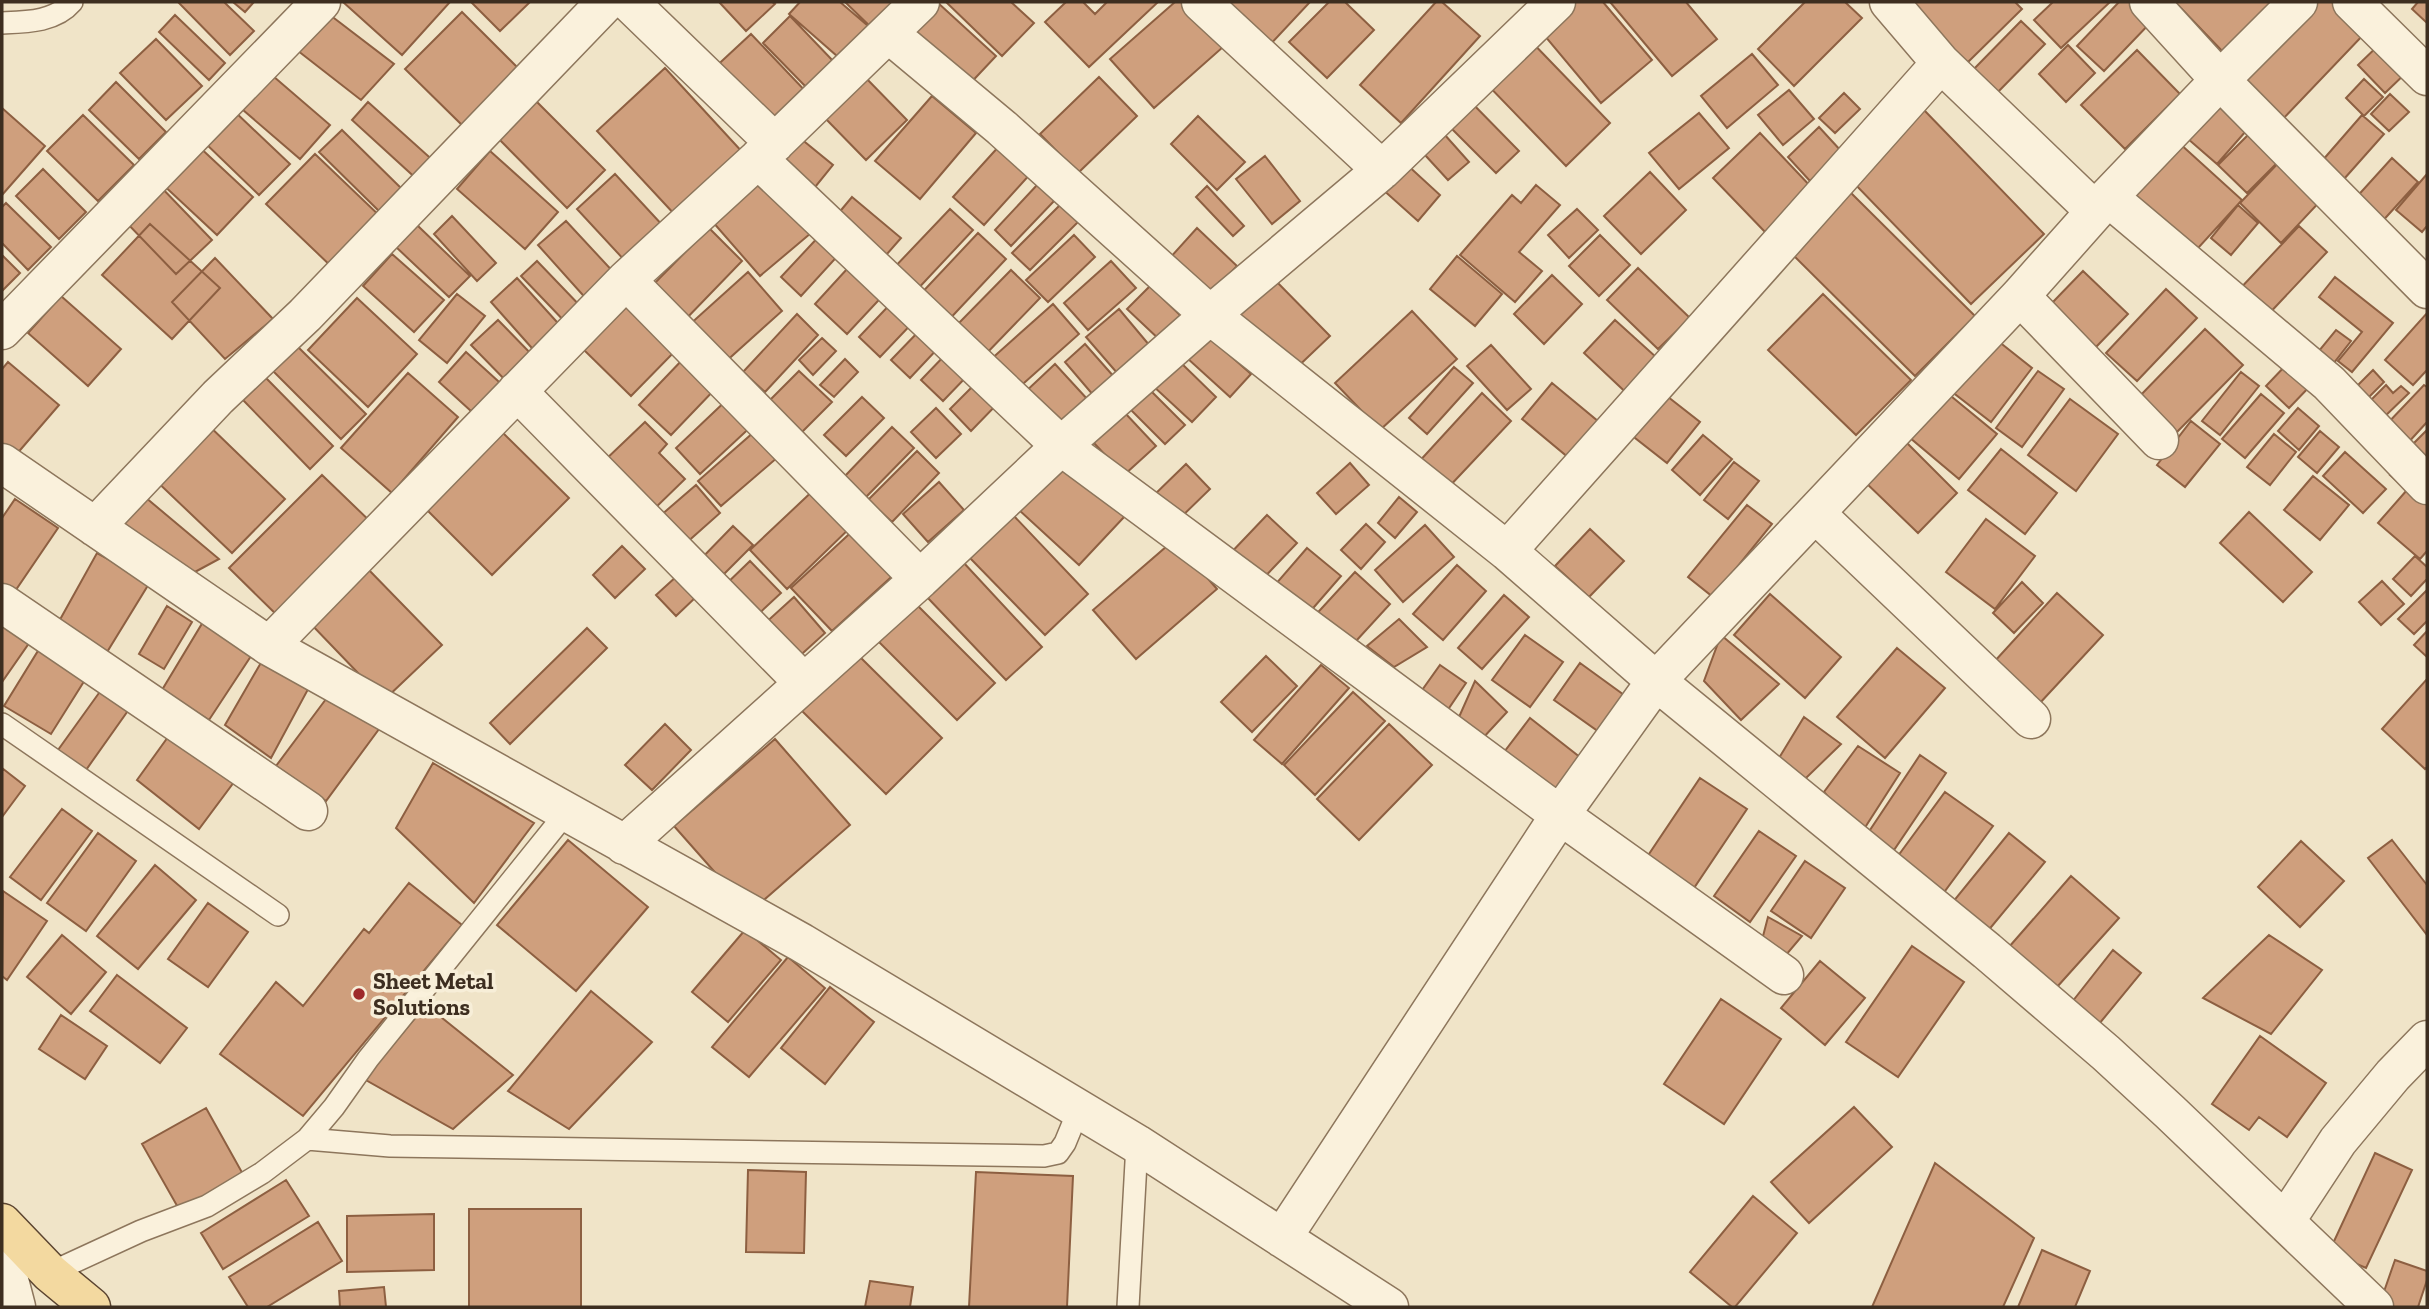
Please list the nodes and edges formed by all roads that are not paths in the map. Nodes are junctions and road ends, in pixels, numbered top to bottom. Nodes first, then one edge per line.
1 (72, 2) edge
2 (321, 2) edge
3 (606, 2) edge
4 (629, 2) edge
5 (920, 2) edge
6 (1201, 2) edge
7 (1889, 2) edge
8 (2149, 2) edge
9 (2298, 2) edge
10 (2352, 2) edge
11 (1537, 8) edge
12 (2, 23) edge
13 (888, 33) junction
14 (1941, 63) junction
15 (2427, 76) edge
16 (2220, 79) junction
17 (767, 151) junction
18 (1382, 170) junction
19 (2101, 204) junction
20 (626, 280) junction
21 (2427, 289) edge
22 (2020, 296) junction
23 (1210, 315) junction
24 (2, 330) edge
25 (517, 391) junction
26 (2159, 440) dead end
27 (1061, 446) junction
28 (2, 463) edge
29 (2427, 485) edge
30 (1816, 514) junction
31 (95, 527) junction
32 (1507, 551) junction
33 (920, 579) junction
34 (2, 603) edge
35 (269, 646) junction
36 (1656, 681) junction
37 (804, 683) junction
38 (2031, 719) dead end
39 (2, 724) edge
40 (308, 810) dead end
41 (566, 813) junction
42 (1560, 815) junction
43 (624, 845) junction
44 (278, 915) dead end
45 (1784, 975) dead end
46 (2427, 1040) edge
47 (1079, 1109) junction
48 (307, 1139) junction
49 (1137, 1144) junction
50 (2286, 1220) junction
51 (2, 1223) edge
52 (1282, 1238) junction
53 (2, 1253) edge
54 (50, 1273) junction
55 (16, 1307) edge
56 (91, 1307) edge
57 (1128, 1307) edge
58 (1388, 1307) edge
59 (2374, 1307) edge

1 - 12 lane
2 - 24 street
3 - 31 street
4 - 17 street
5 - 13 street
6 - 18 street
7 - 14 street
8 - 16 street
9 - 16 street
10 - 15 street
11 - 18 street
13 - 17 street
13 - 23 street
14 - 19 street
14 - 32 street
16 - 19 street
16 - 21 street
17 - 20 street
17 - 27 street
18 - 23 street
19 - 22 street
19 - 29 street
20 - 25 street
20 - 33 street
22 - 26 street
22 - 30 street
23 - 27 street
23 - 32 street
25 - 35 street
25 - 37 street
27 - 33 street
27 - 42 street
28 - 31 street
30 - 36 street
30 - 38 street
31 - 35 street
32 - 36 street
33 - 37 street
34 - 40 street
35 - 41 street
36 - 42 street
36 - 50 street
37 - 43 street
39 - 44 lane
41 - 43 street
41 - 48 lane
42 - 45 street
42 - 52 street
43 - 47 street
46 - 50 street
47 - 48 lane
47 - 49 street
48 - 54 lane
49 - 52 street
49 - 57 lane
50 - 59 street
51 - 54 main road
52 - 58 street
53 - 55 street
54 - 56 main road

